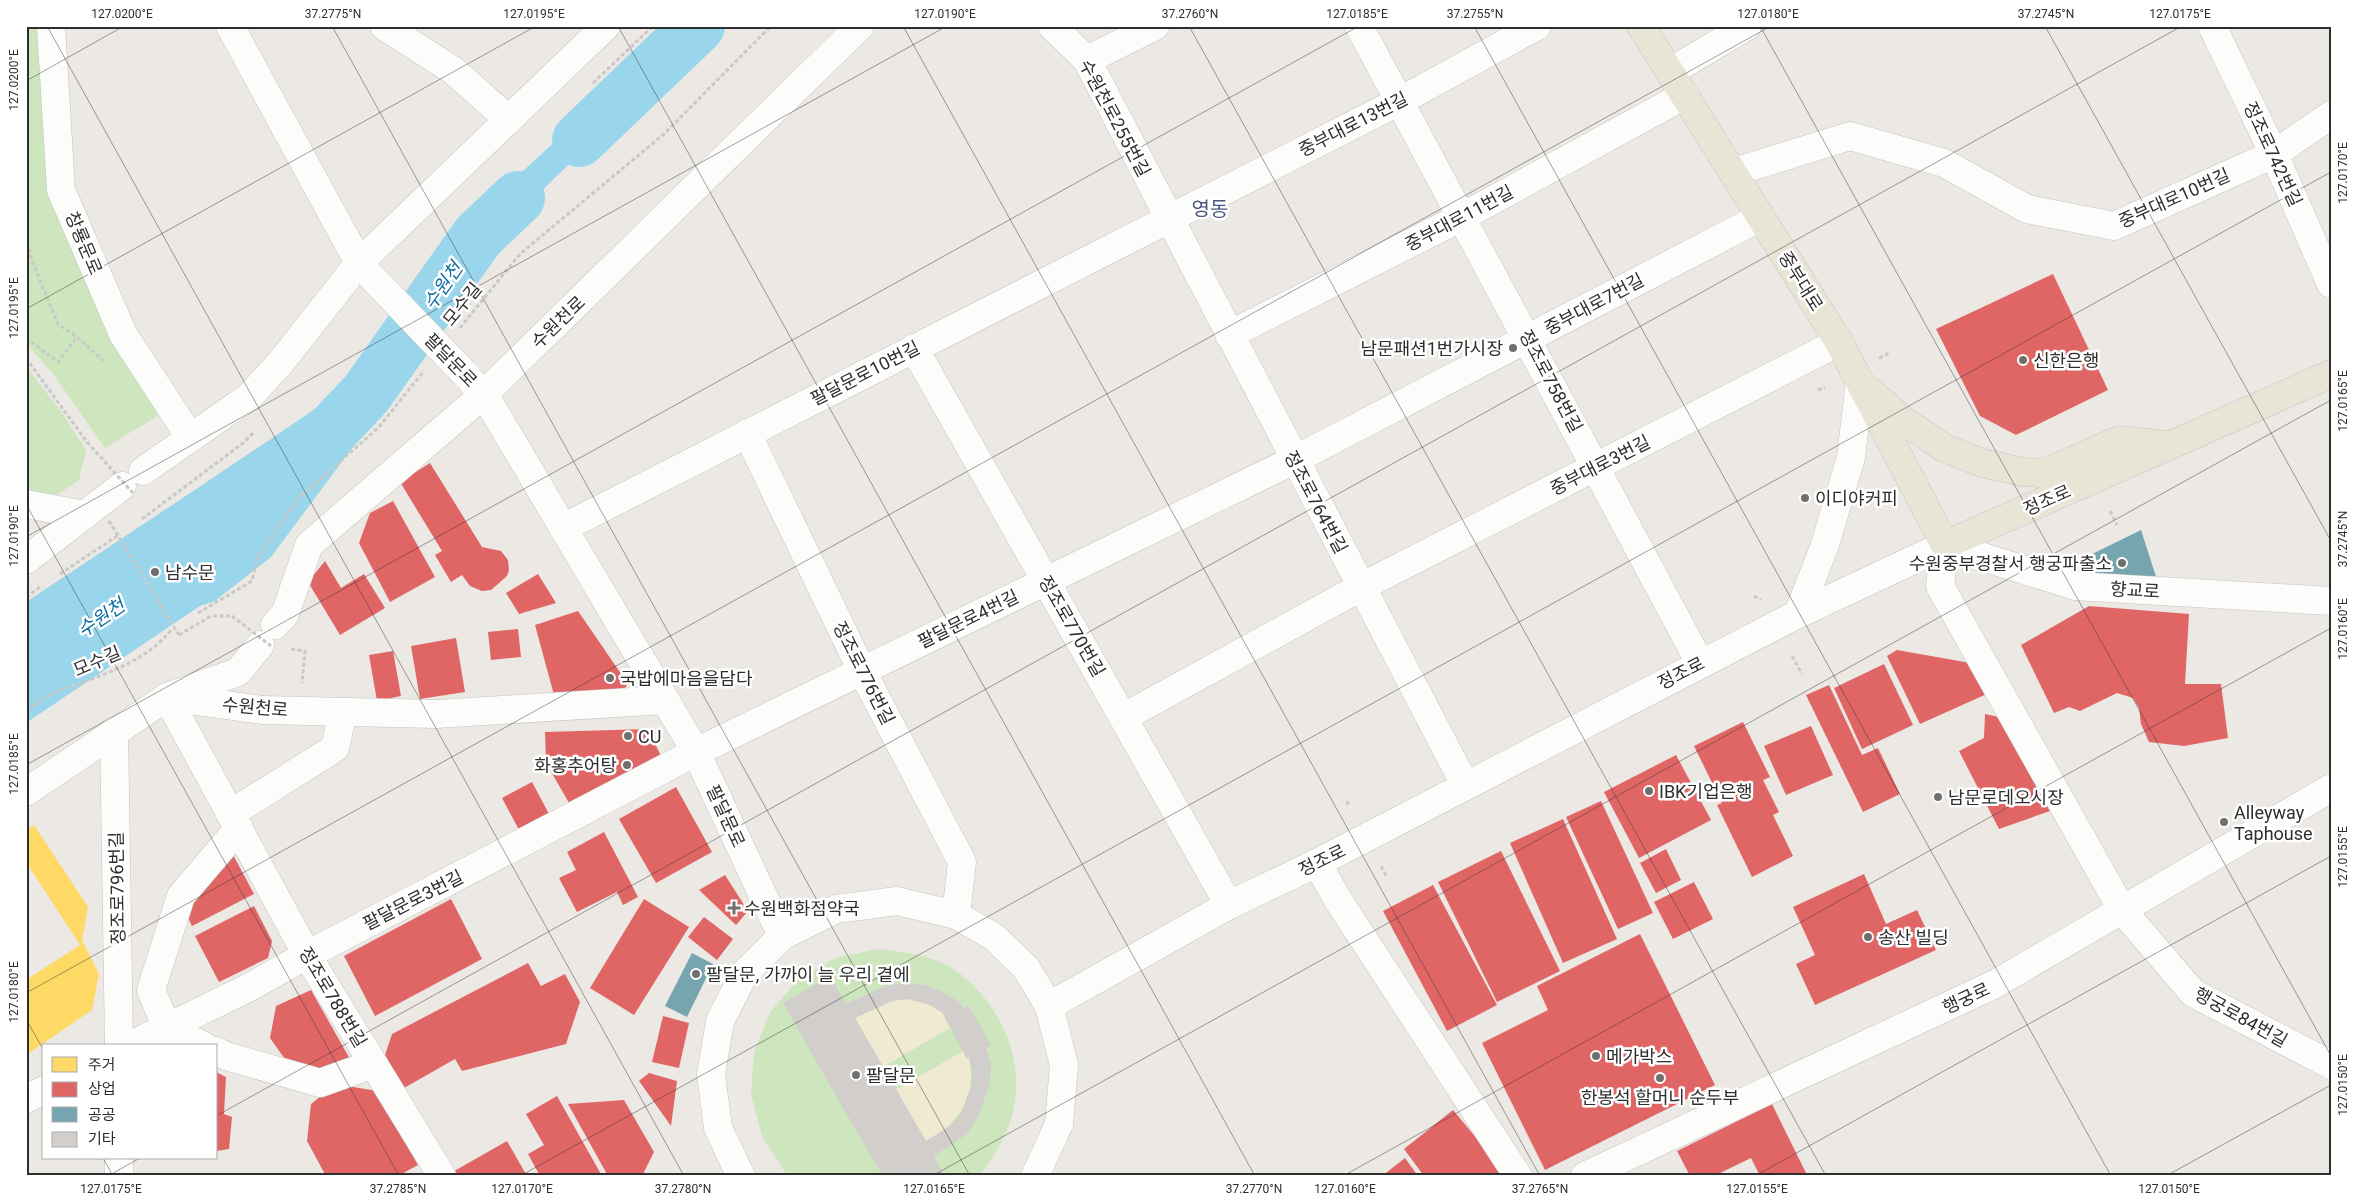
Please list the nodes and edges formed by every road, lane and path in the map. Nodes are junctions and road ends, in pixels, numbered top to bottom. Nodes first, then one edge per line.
1 (51, 26) edge
2 (230, 26) edge
3 (384, 26) edge
4 (606, 26) edge
5 (771, 26) edge
6 (860, 26) edge
7 (1052, 26) edge
8 (1155, 26) edge
9 (1359, 26) edge
10 (1537, 26) edge
11 (1641, 26) edge
12 (1748, 26) edge
13 (2212, 26) edge
14 (1087, 60) junction
15 (1670, 72) junction
16 (1685, 95) junction
17 (1400, 100) junction
18 (2331, 115) edge
19 (509, 120) junction
20 (2274, 154) junction
21 (1734, 172) junction
22 (1462, 217) junction
23 (1761, 217) junction
24 (1168, 218) junction
25 (26, 236) edge
26 (364, 269) junction
27 (2331, 284) edge
28 (458, 330) dead end
29 (1229, 335) junction
30 (77, 337) junction
31 (26, 338) edge
32 (1528, 338) junction
33 (1839, 342) junction
34 (914, 348) junction
35 (26, 358) edge
36 (105, 362) dead end
37 (427, 368) dead end
38 (2331, 374) edge
39 (1860, 382) junction
40 (475, 385) junction
41 (1825, 387) dead end
42 (1818, 390) dead end
43 (748, 433) junction
44 (190, 437) junction
45 (2170, 445) junction
46 (1294, 460) junction
47 (1596, 467) junction
48 (133, 483) junction
49 (26, 504) edge
50 (2110, 511) dead end
51 (97, 518) junction
52 (2117, 525) dead end
53 (562, 528) junction
54 (120, 534) dead end
55 (1945, 545) junction
56 (26, 560) edge
57 (55, 577) dead end
58 (1046, 580) junction
59 (48, 582) dead end
60 (1362, 587) junction
61 (26, 597) edge
62 (2331, 601) edge
63 (198, 613) dead end
64 (1798, 614) junction
65 (172, 629) dead end
66 (268, 639) junction
67 (1792, 656) dead end
68 (1700, 663) junction
69 (862, 671) junction
70 (1802, 674) dead end
71 (167, 697) junction
72 (665, 700) junction
73 (26, 709) edge
74 (343, 712) junction
75 (1124, 717) junction
76 (114, 731) junction
77 (696, 752) junction
78 (1465, 785) junction
79 (2331, 788) edge
80 (26, 792) edge
81 (1346, 801) dead end
82 (1349, 807) dead end
83 (235, 821) junction
84 (1316, 863) junction
85 (1382, 866) dead end
86 (1387, 877) dead end
87 (1229, 904) junction
88 (2122, 910) junction
89 (956, 915) junction
90 (782, 936) junction
91 (307, 955) junction
92 (1049, 1006) junction
93 (167, 1028) junction
94 (119, 1044) edge
95 (133, 1044) edge
96 (200, 1044) edge
97 (218, 1053) edge
98 (373, 1064) junction
99 (2331, 1065) edge
100 (42, 1091) edge
101 (26, 1099) edge
102 (119, 1160) edge
103 (119, 1176) edge
104 (442, 1176) edge
105 (741, 1176) edge
106 (1035, 1176) edge
107 (1518, 1176) edge
108 (1585, 1176) edge

1 - 44 street, 창룡문로
2 - 26 street, 팔달문로
3 - 19 street
4 - 19 street
5 - 28 path, 모수길
6 - 40 street, 수원천로
7 - 14 street, 수원천로255번길
8 - 14 street
9 - 17 street, 정조로758번길
10 - 17 street, 중부대로13번길
11 - 15 main road, 중부대로
12 - 15 street
13 - 20 street, 정조로742번길
14 - 24 street, 수원천로255번길
15 - 16 main road, 중부대로
16 - 21 main road, 중부대로
16 - 22 street, 중부대로11번길
17 - 22 street, 정조로758번길
17 - 24 street, 중부대로13번길
18 - 20 street, 중부대로10번길
19 - 26 street
20 - 21 street, 중부대로10번길
20 - 27 street, 정조로742번길
21 - 23 main road, 중부대로
22 - 29 street, 중부대로11번길
22 - 32 street, 정조로758번길
23 - 32 street, 중부대로7번길
23 - 33 main road, 중부대로
24 - 29 street, 정조로764번길
24 - 34 street, 팔달문로10번길
25 - 30 path
26 - 40 street, 팔달문로, bridge
26 - 44 street
29 - 46 street, 정조로764번길
30 - 31 path
30 - 36 path
32 - 46 street, 중부대로7번길
32 - 47 street, 정조로758번길
33 - 39 main road, 중부대로
33 - 47 street, 중부대로3번길
34 - 43 street, 팔달문로10번길
34 - 58 street, 정조로770번길
35 - 48 path, bridge
37 - 63 path
38 - 45 main road, 정조로
39 - 45 main road
39 - 55 main road, 중부대로
39 - 64 street
40 - 53 street, 팔달문로
40 - 66 street, 수원천로
41 - 42 path
43 - 53 street, 팔달문로10번길
43 - 69 street, 정조로776번길
44 - 48 street
45 - 55 main road, 정조로
46 - 58 street, 팔달문로4번길
46 - 60 street, 정조로764번길
47 - 60 street, 중부대로3번길
47 - 68 street, 정조로758번길
48 - 51 street
49 - 51 street
50 - 52 path
51 - 56 street
51 - 66 path, bridge
53 - 72 street, 팔달문로
54 - 57 path
55 - 62 street, 향교로
55 - 64 street, 정조로
55 - 88 street, 행궁로84번길
58 - 69 street, 팔달문로4번길
58 - 75 street, 정조로770번길
59 - 61 path
60 - 75 street, 중부대로3번길
60 - 78 street, 정조로764번길
64 - 68 street, 정조로
65 - 73 path, 모수길
66 - 71 street, 수원천로
67 - 70 path
68 - 78 street, 정조로
69 - 77 street, 팔달문로4번길
69 - 89 street, 정조로776번길
71 - 74 street, 수원천로
71 - 76 street, 수원천로
71 - 83 street, 정조로788번길
72 - 74 street
72 - 77 street, 팔달문로
74 - 83 street
75 - 87 street, 정조로770번길
76 - 80 street, 수원천로
76 - 94 street, 정조로796번길
77 - 90 street, 팔달문로
77 - 91 street, 팔달문로3번길
78 - 84 street, 정조로
79 - 88 street, 행궁로
81 - 82 path
83 - 91 street, 정조로788번길
83 - 93 street
84 - 87 street, 정조로
84 - 107 street
85 - 86 path
87 - 92 street, 정조로
88 - 99 street, 행궁로84번길
88 - 108 street, 행궁로
89 - 90 street
89 - 92 street
90 - 105 street
91 - 93 street, 팔달문로3번길
91 - 98 street, 정조로788번길
92 - 106 street
93 - 95 street, 팔달문로3번길
93 - 96 street
97 - 98 street
98 - 104 street, 정조로788번길
100 - 101 street
102 - 103 street

